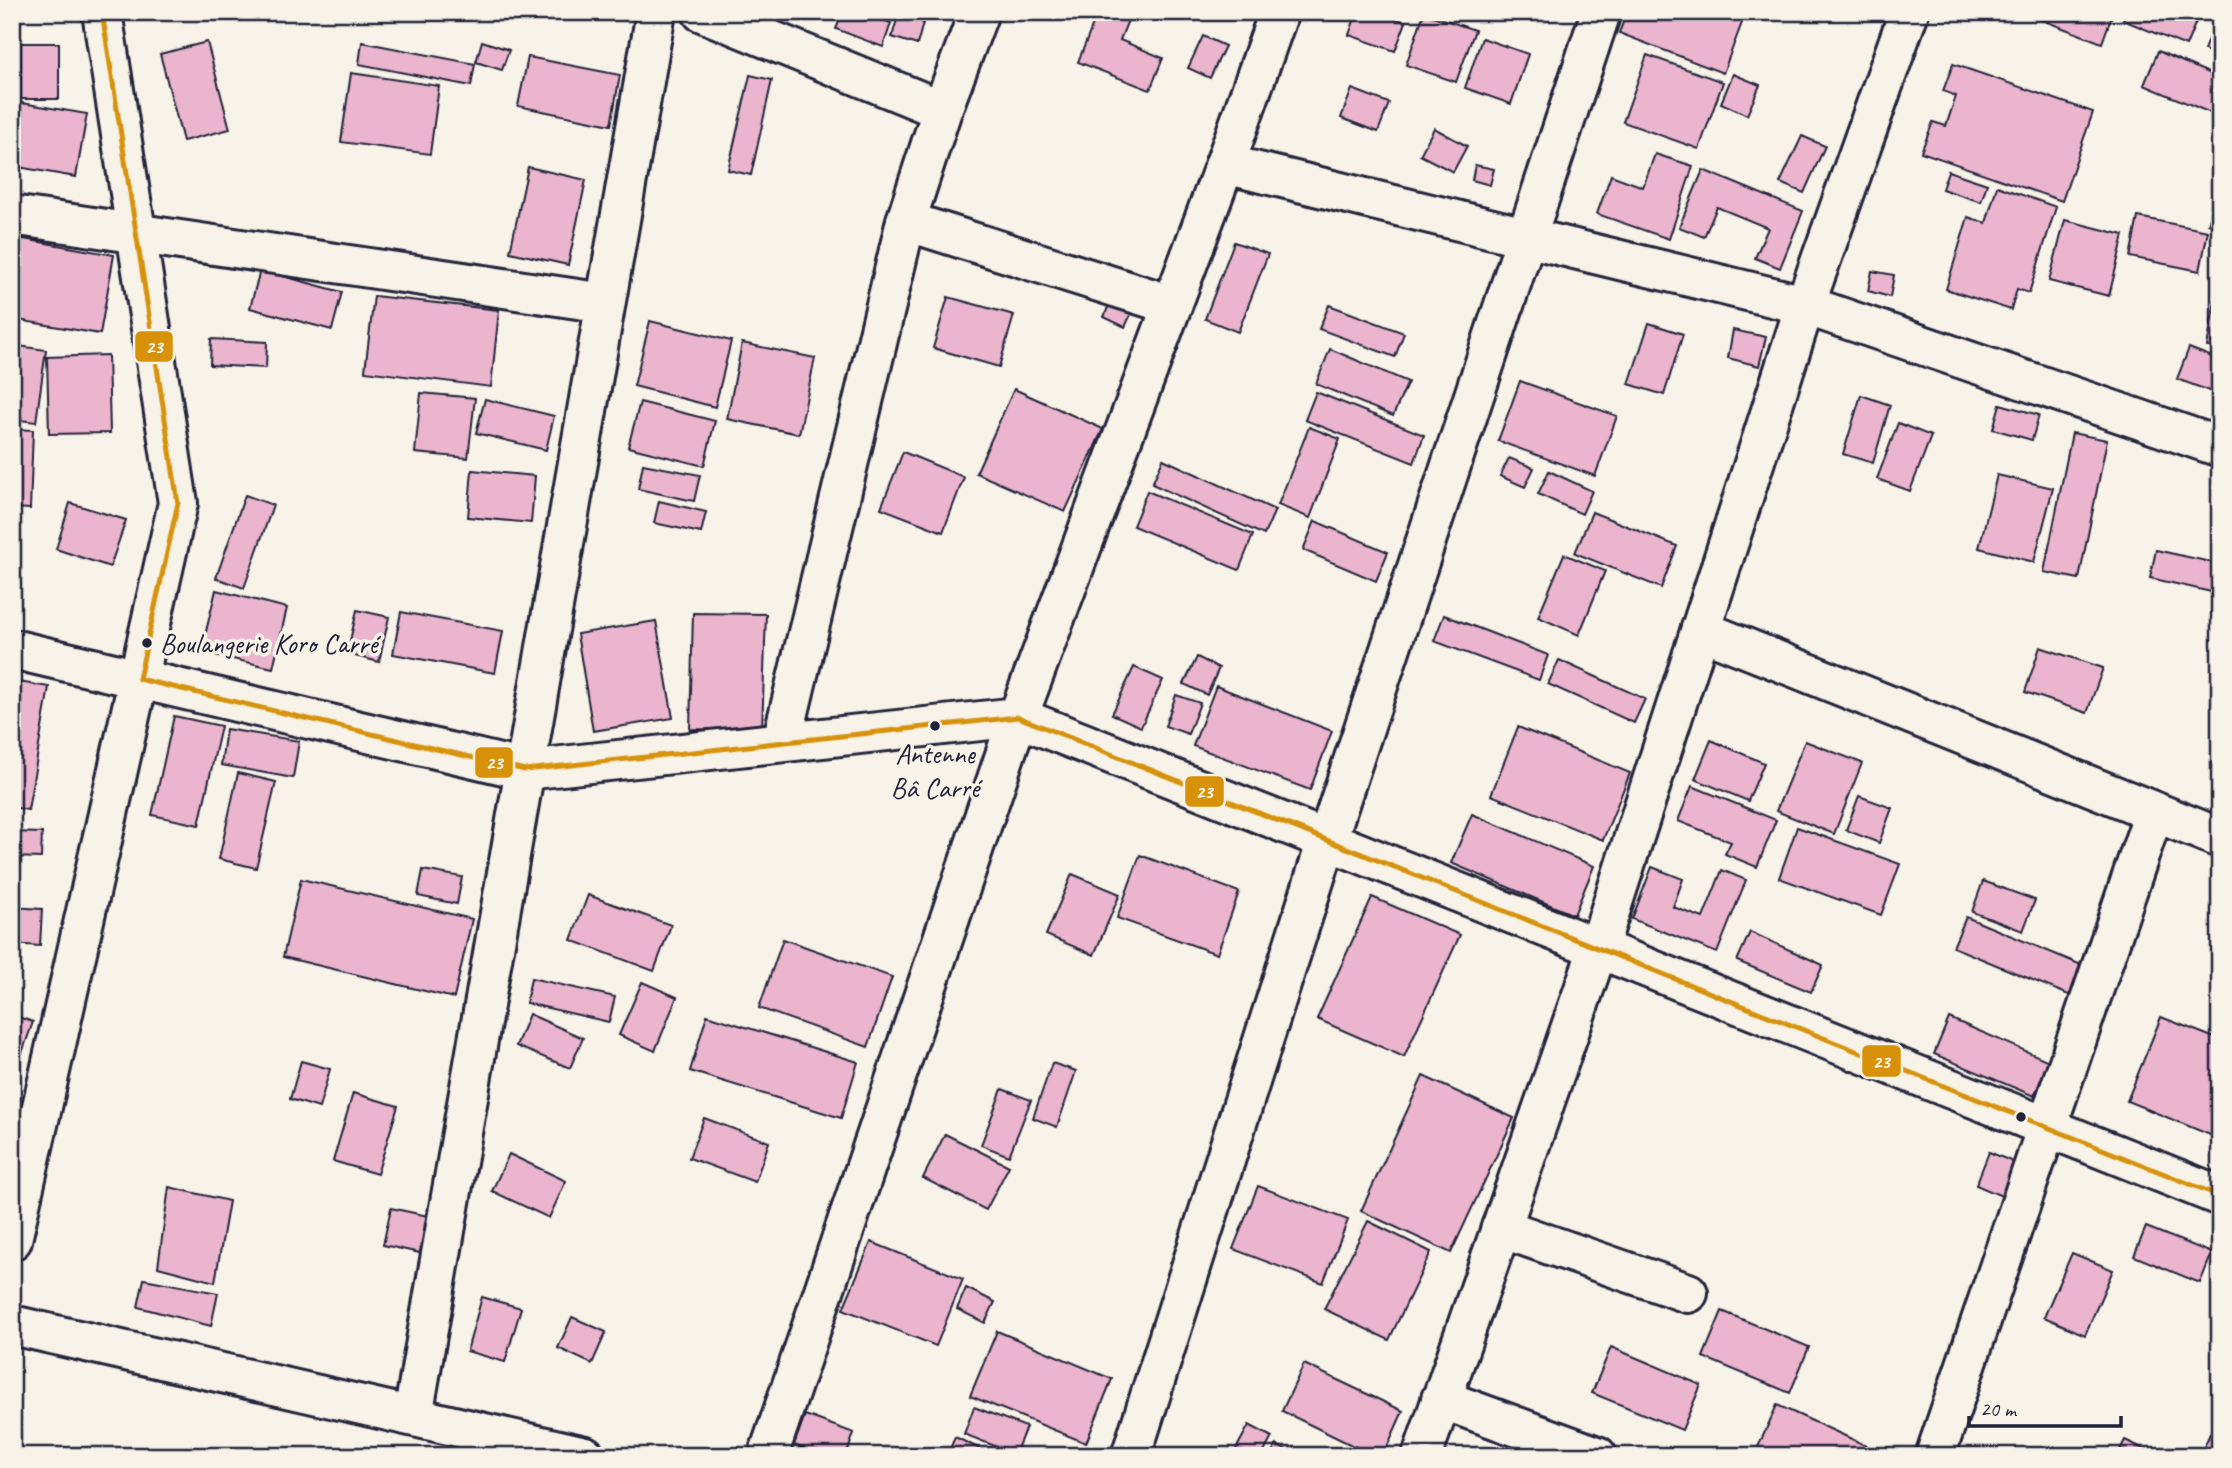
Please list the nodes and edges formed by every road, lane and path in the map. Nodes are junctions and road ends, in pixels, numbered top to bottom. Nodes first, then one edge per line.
1 (102, 12) edge
2 (656, 12) edge
3 (702, 12) edge
4 (979, 12) edge
5 (1279, 12) edge
6 (1601, 12) edge
7 (1909, 12) edge
8 (942, 110) junction
9 (1225, 164) junction
10 (12, 215) edge
11 (906, 221) junction
12 (136, 234) junction
13 (1527, 238) junction
14 (605, 303) junction
15 (1172, 305) junction
16 (1805, 305) junction
17 (2220, 447) edge
18 (1701, 630) junction
19 (12, 649) edge
20 (139, 679) junction
21 (1018, 717) junction
22 (782, 742) junction
23 (524, 770) junction
24 (2154, 812) junction
25 (2220, 838) edge
26 (1327, 840) junction
27 (1598, 948) junction
28 (2047, 1128) junction
29 (2220, 1196) edge
30 (1501, 1228) junction
31 (12, 1240) edge
32 (1688, 1293) dead end
33 (12, 1325) edge
34 (1441, 1399) junction
35 (413, 1416) junction
36 (465, 1442) edge
37 (585, 1456) edge
38 (768, 1456) edge
39 (1131, 1456) edge
40 (1422, 1456) edge
41 (1597, 1456) edge
42 (1935, 1456) edge

1 - 12 street
2 - 14 street
3 - 8 street
4 - 8 street
5 - 9 street
6 - 13 street
7 - 16 street
8 - 11 street
9 - 13 street
9 - 15 street
10 - 12 street
11 - 15 street
11 - 22 street
12 - 14 street
12 - 20 street
13 - 16 street
13 - 26 street
14 - 23 street
15 - 21 street
16 - 17 street
16 - 18 street
18 - 24 street
18 - 27 street
19 - 20 street
20 - 23 street
20 - 31 street
21 - 22 street
21 - 26 street
21 - 38 street
22 - 23 street
23 - 35 street
24 - 25 street
24 - 28 street
26 - 27 street
26 - 39 street
27 - 28 street
27 - 30 street
28 - 29 street
28 - 42 street
30 - 32 street
30 - 34 street
33 - 35 street
34 - 40 street
34 - 41 street
35 - 36 street
36 - 37 street

